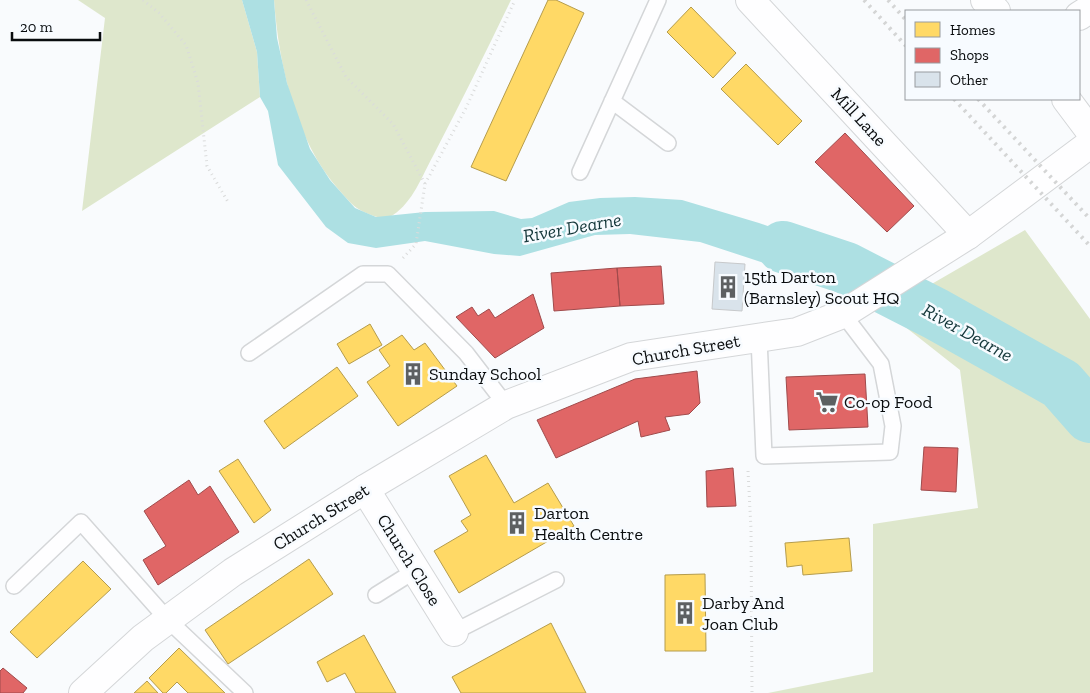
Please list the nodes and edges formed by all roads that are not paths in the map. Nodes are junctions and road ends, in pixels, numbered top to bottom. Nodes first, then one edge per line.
1 (658, 0) edge
2 (750, 0) edge
3 (985, 0) edge
4 (995, 10) edge
5 (1067, 100) edge
6 (612, 101) junction
7 (1090, 131) edge
8 (668, 143) dead end
9 (1090, 144) edge
10 (580, 172) dead end
11 (968, 235) junction
12 (850, 309) junction
13 (759, 338) junction
14 (249, 353) dead end
15 (506, 405) junction
16 (365, 489) junction
17 (416, 570) junction
18 (556, 580) dead end
19 (14, 586) dead end
20 (376, 595) dead end
21 (168, 620) junction
22 (454, 632) joint
23 (83, 693) edge
24 (245, 693) edge

1 - 6 lane
2 - 11 main road, Mill Lane
3 - 4 main road
5 - 7 main road
6 - 8 lane
6 - 10 lane
9 - 11 main road, Church Street
11 - 12 main road, Church Street
12 - 13 main road, Church Street
12 - 13 lane
13 - 15 main road, Church Street
14 - 15 lane
15 - 16 main road, Church Street
16 - 17 main road, Church Close
16 - 21 main road, Church Street
17 - 20 lane
17 - 22 main road, Church Close
18 - 22 lane
19 - 21 lane
21 - 23 main road, Church Street
21 - 24 lane

